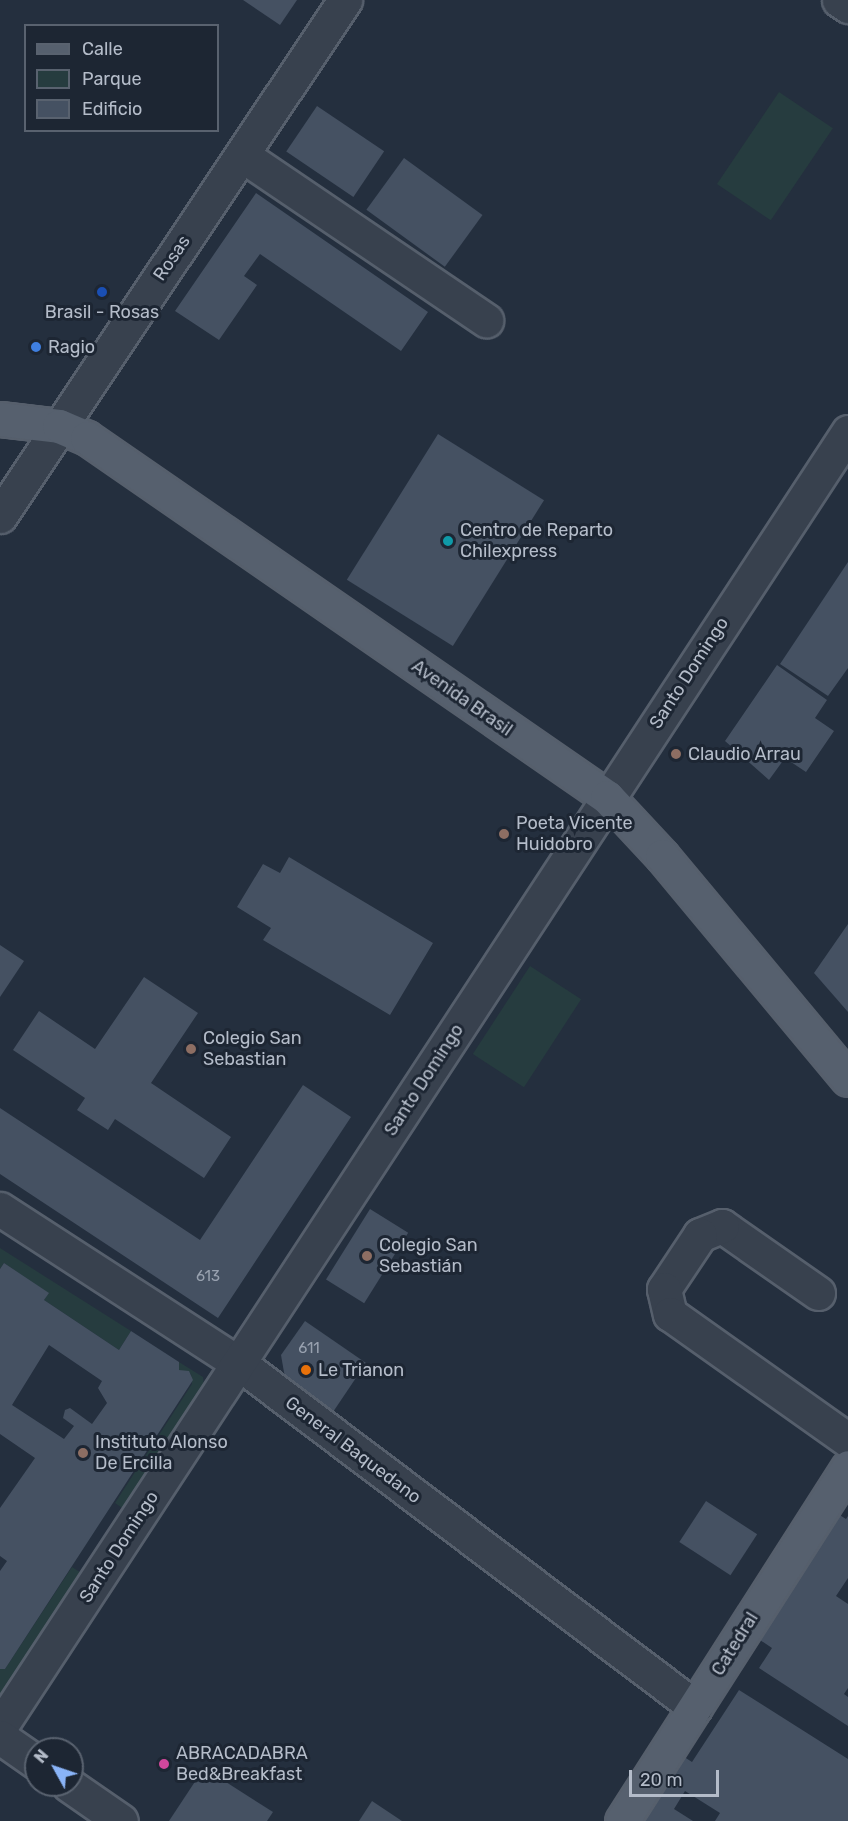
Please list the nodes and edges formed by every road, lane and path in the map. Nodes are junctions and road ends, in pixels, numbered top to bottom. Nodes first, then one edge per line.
1 (345, 0) edge
2 (839, 0) edge
3 (848, 6) edge
4 (242, 155) junction
5 (486, 320) dead end
6 (0, 418) edge
7 (59, 426) junction
8 (848, 432) edge
9 (0, 516) edge
10 (607, 797) junction
11 (848, 1079) edge
12 (0, 1209) edge
13 (818, 1293) dead end
14 (240, 1365) junction
15 (848, 1440) edge
16 (848, 1467) edge
17 (695, 1707) junction
18 (0, 1727) edge
19 (0, 1737) edge
20 (24, 1754) edge
21 (84, 1795) edge
22 (121, 1821) edge
23 (622, 1821) edge

1 - 4 street, Rosas
2 - 3 street
4 - 5 street
4 - 7 street, Rosas
6 - 7 main road, Avenida Brasil
7 - 9 street, Rosas
7 - 10 main road, Avenida Brasil
8 - 10 street, Santo Domingo
10 - 11 main road, Avenida Brasil
10 - 14 street, Santo Domingo
12 - 14 street, General Baquedano
13 - 15 street
14 - 17 street, General Baquedano
14 - 18 street, Santo Domingo
16 - 17 main road, Catedral
17 - 23 main road, Catedral
19 - 20 street
21 - 22 street

